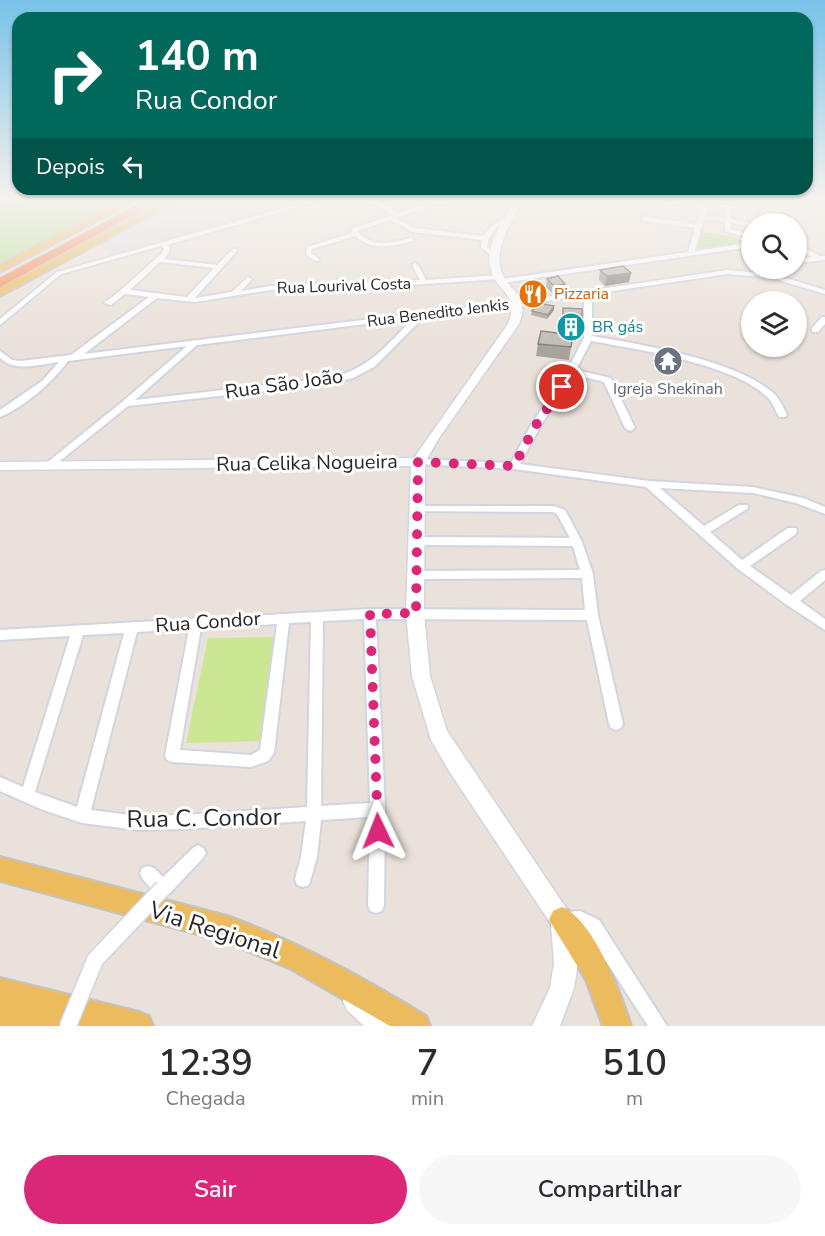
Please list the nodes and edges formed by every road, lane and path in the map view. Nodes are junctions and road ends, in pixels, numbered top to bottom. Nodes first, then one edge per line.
1 (40, 248) edge
2 (53, 248) edge
3 (67, 248) edge
4 (85, 248) edge
5 (148, 248) edge
6 (165, 248) edge
7 (309, 248) edge
8 (484, 248) edge
9 (499, 248) edge
10 (692, 248) edge
11 (732, 248) edge
12 (235, 250) dead end
13 (807, 250) edge
14 (691, 254) junction
15 (495, 257) junction
16 (821, 258) edge
17 (159, 260) junction
18 (317, 260) dead end
19 (416, 265) dead end
20 (51, 266) junction
21 (220, 267) junction
22 (0, 269) edge
23 (68, 270) junction
24 (741, 270) edge
25 (728, 272) junction
26 (0, 276) edge
27 (248, 279) dead end
28 (502, 279) junction
29 (424, 282) junction
30 (0, 284) edge
31 (124, 292) junction
32 (825, 292) edge
33 (0, 293) edge
34 (234, 294) junction
35 (588, 294) junction
36 (155, 296) junction
37 (189, 300) junction
38 (108, 303) dead end
39 (519, 303) junction
40 (422, 315) junction
41 (825, 319) edge
42 (0, 323) edge
43 (815, 330) dead end
44 (588, 338) junction
45 (194, 344) junction
46 (0, 352) edge
47 (70, 357) junction
48 (571, 371) junction
49 (124, 404) junction
50 (0, 414) edge
51 (782, 415) dead end
52 (630, 428) dead end
53 (418, 462) junction
54 (0, 466) edge
55 (514, 466) junction
56 (46, 467) junction
57 (649, 484) junction
58 (743, 507) dead end
59 (416, 509) junction
60 (825, 511) edge
61 (792, 531) dead end
62 (702, 532) junction
63 (416, 541) junction
64 (577, 542) junction
65 (742, 566) junction
66 (588, 574) junction
67 (825, 574) edge
68 (415, 575) junction
69 (791, 602) junction
70 (416, 613) junction
71 (370, 614) junction
72 (592, 615) junction
73 (317, 616) junction
74 (284, 618) junction
75 (196, 622) junction
76 (825, 625) edge
77 (132, 627) junction
78 (78, 630) junction
79 (0, 635) edge
80 (616, 724) dead end
81 (0, 784) edge
82 (27, 796) junction
83 (378, 809) junction
84 (314, 814) junction
85 (82, 816) junction
86 (198, 853) dead end
87 (0, 869) edge
88 (148, 874) dead end
89 (303, 879) dead end
90 (164, 888) junction
91 (376, 904) dead end
92 (562, 920) junction
93 (326, 972) junction
94 (0, 992) edge
95 (0, 1016) edge
96 (46, 1026) edge
97 (68, 1026) edge
98 (139, 1026) edge
99 (383, 1026) edge
100 (416, 1026) edge
101 (545, 1026) edge
102 (617, 1026) edge
103 (658, 1026) edge

1 - 22 main road
2 - 26 highway
3 - 30 highway
4 - 20 main road
5 - 23 street
6 - 17 street
7 - 18 street
8 - 15 street
9 - 15 main road
10 - 14 street
11 - 14 street, Rua Lourival Costa
12 - 21 street
13 - 16 street
14 - 28 street, Rua Lourival Costa
15 - 28 main road
17 - 21 street
17 - 31 street
19 - 29 street
20 - 23 main road
20 - 33 main road
21 - 37 street
23 - 42 street
24 - 25 street
25 - 32 street, Rua Benedito Jenkis
25 - 35 street, Rua Benedito Jenkis
27 - 34 street
28 - 29 street, Rua Lourival Costa
28 - 39 main road
29 - 34 street, Rua Lourival Costa
31 - 36 street, Rua Lourival Costa
31 - 38 street
34 - 37 street, Rua Lourival Costa
35 - 39 street, Rua Benedito Jenkis
35 - 44 street
36 - 37 street, Rua Lourival Costa
36 - 47 street
39 - 40 street, Rua Benedito Jenkis
39 - 53 main road
40 - 45 street, Rua Benedito Jenkis
40 - 49 street, Rua São João
41 - 43 street
44 - 48 street
44 - 51 street
45 - 47 street, Rua Benedito Jenkis
45 - 49 street
46 - 47 street, Rua Benedito Jenkis
47 - 50 street
48 - 52 street
48 - 55 street
49 - 56 street
53 - 55 street, Rua Celika Nogueira
53 - 56 main road, Rua Celika Nogueira
53 - 59 main road
54 - 56 main road, Rua Celika Nogueira
55 - 57 street, Rua Celika Nogueira
57 - 60 street, Rua Celika Nogueira
57 - 62 street
58 - 62 street
59 - 63 main road
59 - 64 street
61 - 65 street
62 - 65 street
63 - 64 street
63 - 68 main road
64 - 66 street
65 - 69 street
66 - 68 street
66 - 72 street
67 - 69 street
68 - 70 main road
69 - 76 street
70 - 71 street, Rua Condor
70 - 72 street, Rua Condor
70 - 92 main road
71 - 73 street, Rua Condor
71 - 83 street
72 - 80 street
73 - 74 street, Rua Condor
73 - 84 street
74 - 75 street, Rua Condor
74 - 75 street
75 - 77 street, Rua Condor
77 - 78 street, Rua Condor
77 - 85 street
78 - 79 street, Rua Condor
78 - 82 street
81 - 82 street, Rua C. Condor
82 - 85 street, Rua C. Condor
83 - 84 street, Rua C. Condor
83 - 91 street
84 - 85 street, Rua C. Condor
84 - 89 street
86 - 90 street
87 - 93 main road, Via Regional
88 - 90 street
90 - 97 street, bridge
92 - 101 main road
92 - 102 main road
92 - 103 street
93 - 99 main road
93 - 100 main road, Via Regional
94 - 98 main road
95 - 96 main road

